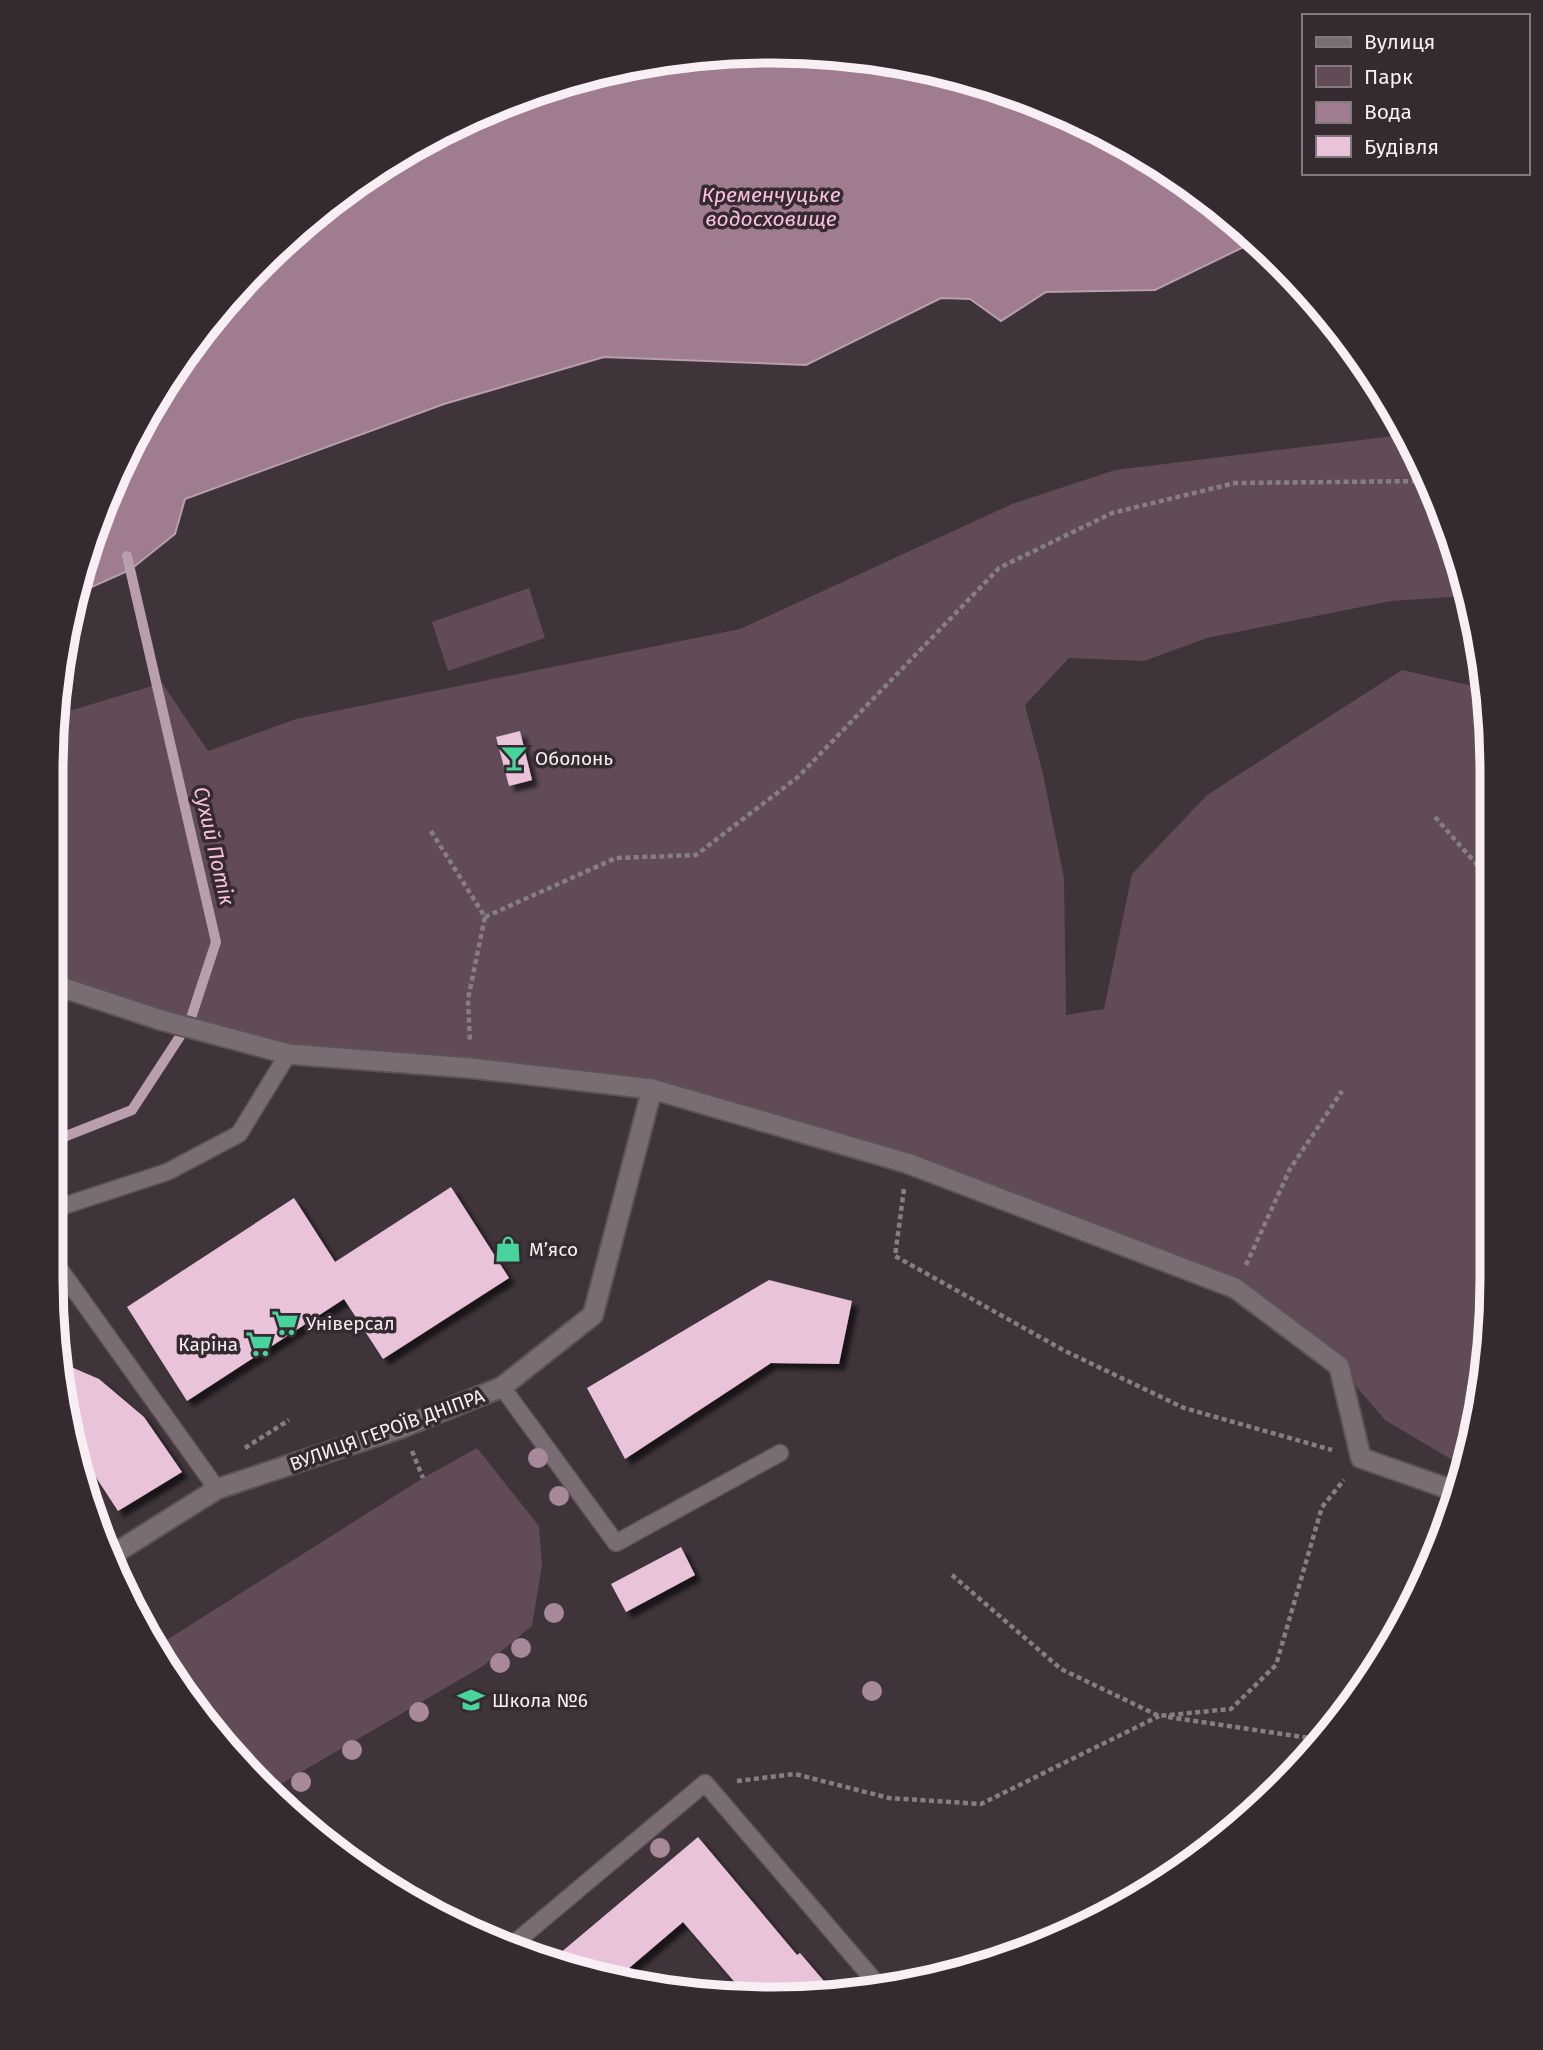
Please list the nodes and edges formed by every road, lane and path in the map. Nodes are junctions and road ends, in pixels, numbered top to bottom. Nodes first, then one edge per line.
1 (1417, 481) edge
2 (1435, 817) dead end
3 (431, 831) dead end
4 (1480, 868) edge
5 (485, 917) junction
6 (63, 988) edge
7 (288, 1054) junction
8 (471, 1068) junction
9 (652, 1089) junction
10 (1342, 1091) dead end
11 (907, 1163) junction
12 (63, 1206) edge
13 (63, 1274) edge
14 (1235, 1288) junction
15 (502, 1387) junction
16 (780, 1453) dead end
17 (1361, 1458) junction
18 (1448, 1488) edge
19 (216, 1489) junction
20 (118, 1551) edge
21 (952, 1575) dead end
22 (1159, 1716) junction
23 (1311, 1738) edge
24 (705, 1783) junction
25 (518, 1940) edge
26 (873, 1979) edge

1 - 5 path
2 - 4 path
3 - 5 path
5 - 8 path
6 - 7 street
7 - 8 street
7 - 12 lane
8 - 9 street
9 - 11 street
9 - 15 street, ВУЛИЦЯ ГЕРОЇВ ДНІПРА
10 - 14 path
11 - 14 street
11 - 17 path
13 - 19 lane
14 - 17 street
15 - 16 lane
15 - 19 street, ВУЛИЦЯ ГЕРОЇВ ДНІПРА
17 - 18 street
17 - 22 path
19 - 20 street, ВУЛИЦЯ ГЕРОЇВ ДНІПРА
21 - 22 path
22 - 23 path
22 - 24 path
24 - 25 lane
24 - 26 lane

